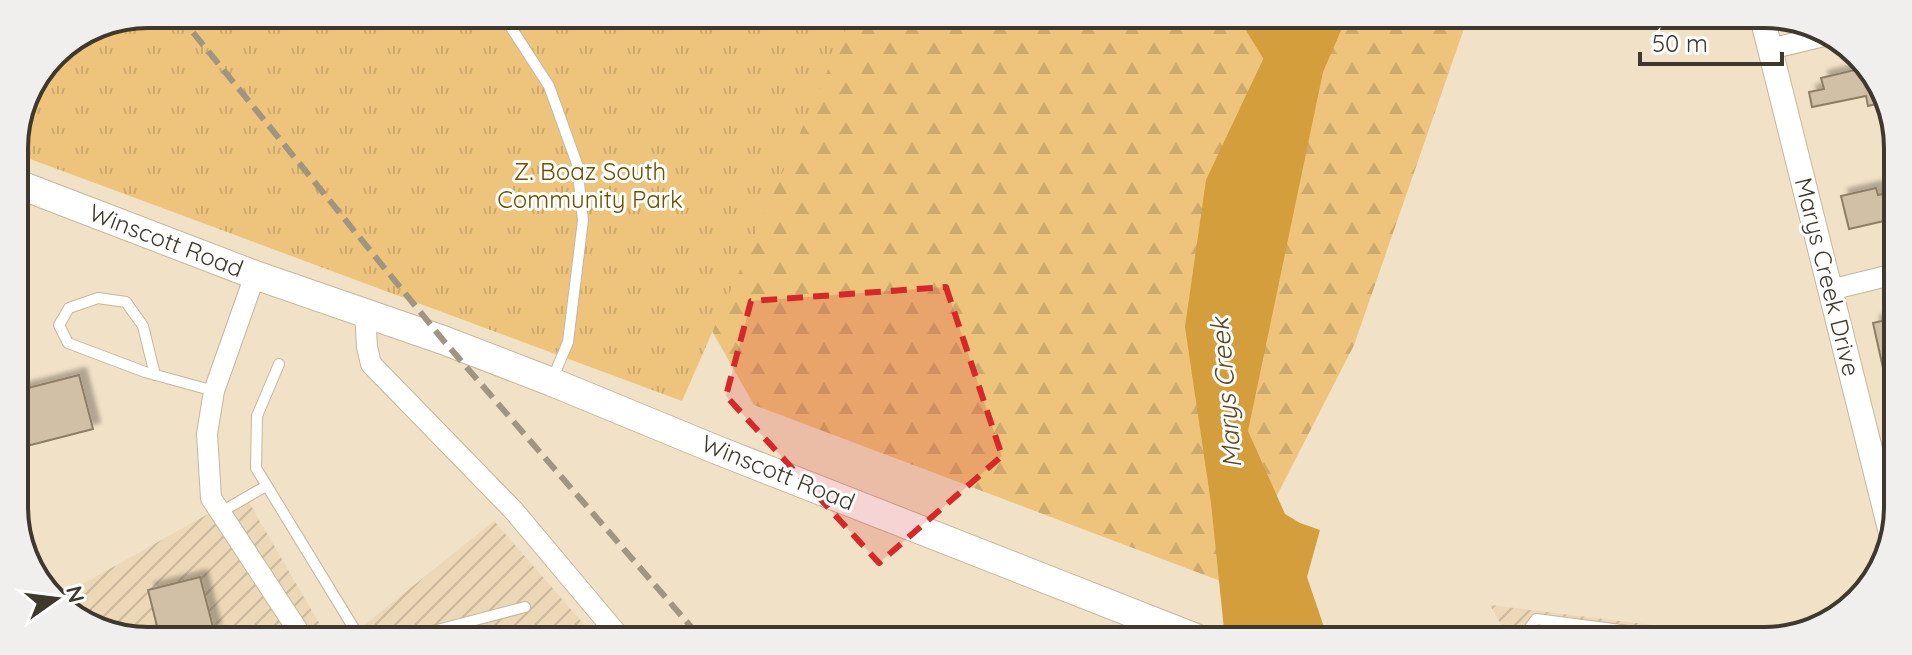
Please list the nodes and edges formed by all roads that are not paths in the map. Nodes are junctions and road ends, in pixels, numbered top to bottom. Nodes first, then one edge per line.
1 (511, 28) edge
2 (1765, 28) edge
3 (1813, 39) edge
4 (1770, 49) junction
5 (28, 188) edge
6 (255, 275) junction
7 (1884, 277) edge
8 (1830, 290) junction
9 (365, 312) junction
10 (279, 364) dead end
11 (155, 375) junction
12 (552, 382) junction
13 (214, 391) junction
14 (266, 486) junction
15 (1884, 500) edge
16 (221, 512) junction
17 (525, 607) dead end
18 (296, 627) edge
19 (353, 627) edge
20 (449, 627) edge
21 (611, 627) edge
22 (1165, 627) edge
23 (1530, 627) edge
24 (1598, 627) edge

1 - 12 lane
2 - 4 street, Marys Creek Drive
3 - 4 street
4 - 8 street, Marys Creek Drive
5 - 6 main road, Winscott Road
6 - 9 main road, Winscott Road
6 - 13 street
7 - 8 street
8 - 15 street, Marys Creek Drive
9 - 12 main road, Winscott Road
9 - 21 street
10 - 14 lane
11 - 11 lane
11 - 13 lane
12 - 22 main road, Winscott Road
13 - 16 street
14 - 16 lane
14 - 19 lane
16 - 18 street
17 - 20 lane
23 - 24 lane

